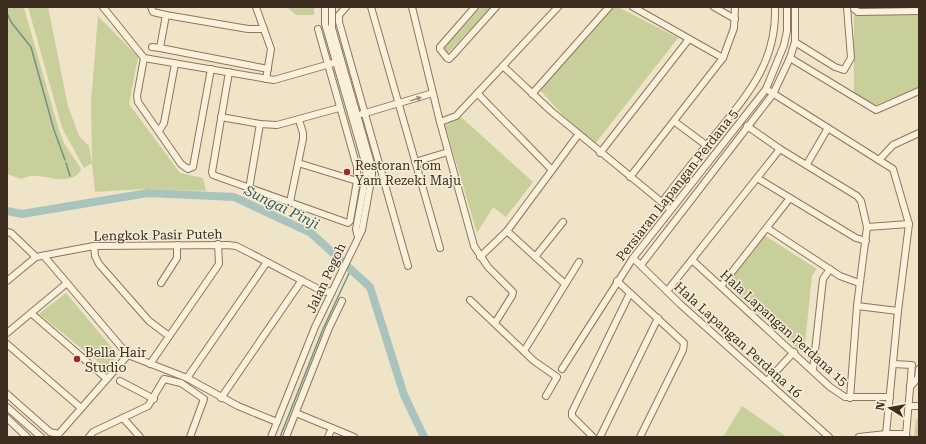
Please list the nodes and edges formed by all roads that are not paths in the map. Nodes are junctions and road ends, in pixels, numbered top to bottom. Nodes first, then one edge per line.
1 (103, 7) edge
2 (256, 7) edge
3 (325, 7) edge
4 (332, 7) edge
5 (346, 7) edge
6 (371, 7) edge
7 (412, 7) edge
8 (475, 7) edge
9 (496, 7) edge
10 (558, 7) edge
11 (609, 7) edge
12 (633, 7) edge
13 (714, 7) edge
14 (735, 7) edge
15 (775, 7) edge
16 (787, 7) edge
17 (795, 7) edge
18 (847, 7) edge
19 (854, 7) edge
20 (151, 9) edge
21 (919, 11) edge
22 (166, 15) junction
23 (735, 19) junction
24 (264, 29) junction
25 (318, 29) dead end
26 (690, 39) junction
27 (795, 42) junction
28 (152, 47) dead end
29 (160, 48) junction
30 (338, 50) junction
31 (144, 58) junction
32 (723, 58) junction
33 (790, 58) junction
34 (337, 62) junction
35 (175, 64) junction
36 (328, 64) junction
37 (503, 66) junction
38 (211, 69) junction
39 (268, 69) junction
40 (343, 70) junction
41 (229, 72) junction
42 (266, 79) junction
43 (766, 89) junction
44 (919, 91) edge
45 (433, 94) junction
46 (478, 94) junction
47 (532, 94) junction
48 (773, 94) junction
49 (398, 104) junction
50 (349, 107) junction
51 (340, 108) junction
52 (736, 108) junction
53 (364, 114) junction
54 (745, 115) junction
55 (357, 116) junction
56 (221, 117) junction
57 (299, 120) junction
58 (440, 122) junction
59 (675, 122) junction
60 (260, 124) junction
61 (747, 126) junction
62 (828, 128) junction
63 (355, 130) junction
64 (159, 131) junction
65 (919, 133) edge
66 (578, 135) junction
67 (706, 145) junction
68 (780, 149) junction
69 (448, 152) junction
70 (600, 153) junction
71 (879, 160) junction
72 (415, 162) junction
73 (298, 163) junction
74 (807, 164) junction
75 (552, 170) junction
76 (630, 177) junction
77 (757, 178) junction
78 (357, 181) junction
79 (249, 188) junction
80 (790, 198) junction
81 (290, 202) junction
82 (662, 202) junction
83 (670, 209) junction
84 (563, 222) dead end
85 (909, 224) junction
86 (868, 227) junction
87 (767, 228) junction
88 (7, 232) edge
89 (507, 232) junction
90 (358, 237) junction
91 (866, 241) junction
92 (218, 244) junction
93 (177, 245) junction
94 (94, 246) junction
95 (440, 248) dead end
96 (44, 256) junction
97 (36, 257) junction
98 (480, 257) junction
99 (535, 257) junction
100 (633, 258) junction
101 (692, 260) junction
102 (267, 262) junction
103 (579, 262) dead end
104 (640, 265) junction
105 (408, 266) dead end
106 (830, 269) junction
107 (302, 280) junction
108 (7, 281) edge
109 (617, 281) junction
110 (67, 283) junction
111 (161, 283) dead end
112 (859, 283) junction
113 (565, 284) junction
114 (721, 286) junction
115 (332, 290) junction
116 (667, 291) junction
117 (324, 292) junction
118 (630, 293) junction
119 (470, 300) dead end
120 (327, 301) junction
121 (342, 301) dead end
122 (857, 306) junction
123 (898, 311) junction
124 (30, 313) junction
125 (658, 318) junction
126 (495, 323) junction
127 (7, 333) edge
128 (169, 336) junction
129 (7, 344) edge
130 (524, 351) junction
131 (794, 352) junction
132 (128, 355) junction
133 (150, 364) junction
134 (893, 364) junction
135 (562, 369) dead end
136 (812, 369) junction
137 (919, 369) edge
138 (187, 378) junction
139 (107, 379) junction
140 (120, 381) dead end
141 (767, 381) junction
142 (910, 387) junction
143 (7, 394) edge
144 (546, 396) dead end
145 (890, 397) junction
146 (221, 398) junction
147 (850, 398) junction
148 (154, 399) junction
149 (909, 406) junction
150 (919, 406) edge
151 (7, 407) edge
152 (81, 408) junction
153 (296, 413) junction
154 (7, 418) edge
155 (123, 418) junction
156 (277, 422) junction
157 (332, 428) junction
158 (886, 434) junction
159 (57, 436) edge
160 (906, 436) edge
161 (27, 437) edge
162 (41, 437) edge
163 (89, 437) edge
164 (140, 437) edge
165 (190, 437) edge
166 (271, 437) edge
167 (286, 437) edge
168 (328, 437) edge
169 (354, 437) edge
170 (593, 437) edge
171 (600, 437) edge
172 (640, 437) edge
173 (829, 437) edge
174 (859, 437) edge

1 - 31 street
2 - 24 street
3 - 34 street, Jalan Pegoh
4 - 30 street
5 - 53 street
6 - 49 street
7 - 45 street
8 - 9 street
10 - 37 street
11 - 47 street
12 - 26 street
13 - 23 street
14 - 23 street
15 - 52 street
16 - 43 street, Persiaran Lapangan Perdana 5
17 - 27 street
18 - 27 street
19 - 21 street
20 - 22 street
22 - 24 street
22 - 29 street
23 - 32 street
24 - 39 street
25 - 36 street
26 - 32 street
26 - 70 street
27 - 33 street
28 - 29 street
29 - 39 street
30 - 34 street
30 - 40 street
31 - 35 street
31 - 64 street
32 - 59 street
33 - 44 street
33 - 48 street
34 - 36 street
34 - 40 street
34 - 50 street, Jalan Pegoh
35 - 38 street
35 - 64 street
36 - 42 street
36 - 51 street
37 - 46 street
37 - 47 street
38 - 41 street
38 - 64 street
39 - 42 street
40 - 55 street
41 - 42 street
41 - 56 street
43 - 48 street
43 - 54 street, Persiaran Lapangan Perdana 5
49 -> 45 street
45 - 58 street
46 - 58 street
46 - 75 street
47 - 66 street
48 - 61 street
48 - 62 street
49 - 53 street
49 - 72 street
50 - 55 street
50 - 63 street, Jalan Pegoh
51 - 57 street
51 - 78 street
52 - 54 street
52 - 67 street
53 - 55 street
53 - 105 street
54 - 83 street, Persiaran Lapangan Perdana 5
55 - 63 street
55 - 90 street
56 - 60 street
56 - 79 street
57 - 60 street
57 - 73 street
58 - 69 street
59 - 67 street
59 - 76 street
60 - 79 street
61 - 68 street
61 - 104 street
62 - 71 street
62 - 74 street
63 - 90 street, Jalan Pegoh
65 - 71 street
66 - 70 street
66 - 75 street
67 - 82 street
68 - 74 street
68 - 77 street
69 - 72 street
69 - 98 street
70 - 76 street
71 - 85 street
72 - 95 street
73 - 78 street
73 - 81 street
74 - 86 street
75 - 89 street
76 - 82 street
77 - 80 street
77 - 101 street
78 - 81 street
79 - 81 street
80 - 87 street
80 - 91 street
82 - 83 street
83 - 100 street, Persiaran Lapangan Perdana 5
84 - 99 street
85 - 86 street
85 - 123 street
86 - 91 street
87 - 106 street
87 - 114 street
88 - 97 street
89 - 98 street
89 - 99 street
90 - 115 street, Jalan Pegoh
91 - 112 street
92 - 93 street, Lengkok Pasir Puteh
92 - 102 street, Lengkok Pasir Puteh
92 - 128 street
93 - 94 street, Lengkok Pasir Puteh
93 - 111 street
94 - 96 street, Lengkok Pasir Puteh
94 - 128 street
96 - 97 street, Lengkok Pasir Puteh
96 - 110 street
97 - 108 street
98 - 126 street
99 - 113 street
100 - 104 street, Hala Lapangan Perdana 16
100 - 109 street, Persiaran Lapangan Perdana 5
101 - 114 street, Hala Lapangan Perdana 15
101 - 116 street
102 - 107 street, Lengkok Pasir Puteh
102 - 138 street
103 - 113 street
104 - 116 street, Hala Lapangan Perdana 16
106 - 112 street
106 - 136 street
107 - 117 street, Lengkok Pasir Puteh
107 - 146 street
109 - 118 street
109 - 135 street, Persiaran Lapangan Perdana 5
110 - 124 street
110 - 132 street
112 - 122 street
113 - 130 street
114 - 131 street, Hala Lapangan Perdana 15
115 - 117 street
115 - 120 street, Jalan Pegoh
116 - 141 street, Hala Lapangan Perdana 16
117 - 120 street
118 - 125 street
118 - 170 street
119 - 126 street
120 - 156 street, Jalan Pegoh
121 - 153 street, Jalan Pegoh
122 - 123 street
122 - 147 street
123 - 134 street
124 - 127 street
124 - 139 street
125 - 171 street
125 - 172 street
126 - 130 street
128 - 133 street
129 - 152 street
130 - 144 street
131 - 136 street, Hala Lapangan Perdana 15
131 - 141 street
132 - 133 street
132 - 139 street
133 - 138 street
134 - 142 street
134 - 145 street
136 - 147 street, Hala Lapangan Perdana 15
137 - 142 street
138 - 146 street
139 - 152 street
140 - 148 street
141 - 173 street, Hala Lapangan Perdana 16
142 - 149 street
143 - 159 street
145 - 147 street, Hala Lapangan Perdana 15
145 - 158 street
146 - 156 street
148 - 155 street
148 - 165 street
149 - 150 street
149 - 160 street
151 - 162 street
152 - 159 street
153 - 157 street
153 - 167 street, Jalan Pegoh
154 - 161 street
155 - 163 street
155 - 164 street
156 - 166 street, Jalan Pegoh
157 - 168 street
157 - 169 street
158 - 160 street
158 - 174 street

